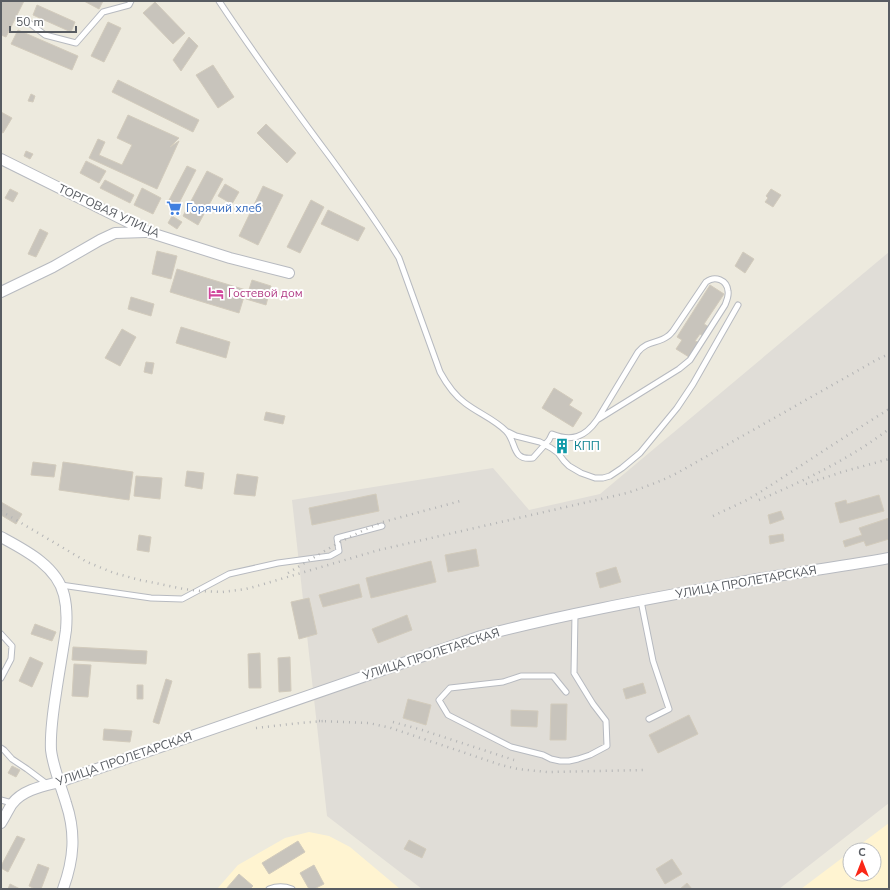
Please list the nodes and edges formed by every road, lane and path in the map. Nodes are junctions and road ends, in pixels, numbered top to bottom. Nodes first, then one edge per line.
1 (131, 1) edge
2 (219, 1) edge
3 (28, 22) dead end
4 (1, 159) edge
5 (148, 232) junction
6 (289, 273) dead end
7 (1, 292) edge
8 (738, 304) dead end
9 (597, 420) junction
10 (507, 432) junction
11 (545, 444) junction
12 (382, 526) dead end
13 (1, 537) edge
14 (889, 558) edge
15 (60, 585) junction
16 (641, 601) junction
17 (575, 614) junction
18 (1, 634) edge
19 (1, 678) edge
20 (566, 692) dead end
21 (649, 719) dead end
22 (1, 743) edge
23 (2, 749) edge
24 (59, 782) junction
25 (48, 785) junction
26 (1, 800) edge
27 (12, 803) junction
28 (1, 823) edge
29 (63, 889) edge
30 (269, 889) edge
31 (292, 889) edge

1 - 3 lane
2 - 10 lane
4 - 5 street, ТОРГОВАЯ УЛИЦА
5 - 6 street, ТОРГОВАЯ УЛИЦА
5 - 7 street
8 - 11 lane
9 - 9 lane
9 - 11 lane
10 - 11 lane
10 - 11 lane
12 - 15 lane
13 - 15 street
14 - 16 street, УЛИЦА ПРОЛЕТАРСКАЯ
15 - 24 street
16 - 17 street, УЛИЦА ПРОЛЕТАРСКАЯ
16 - 21 lane
17 - 20 lane
17 - 24 street, УЛИЦА ПРОЛЕТАРСКАЯ
18 - 19 lane
22 - 23 lane
23 - 25 lane
24 - 25 street, УЛИЦА ПРОЛЕТАРСКАЯ
24 - 29 street
25 - 27 street, УЛИЦА ПРОЛЕТАРСКАЯ
26 - 27 lane
27 - 28 street, УЛИЦА ПРОЛЕТАРСКАЯ
30 - 31 lane

